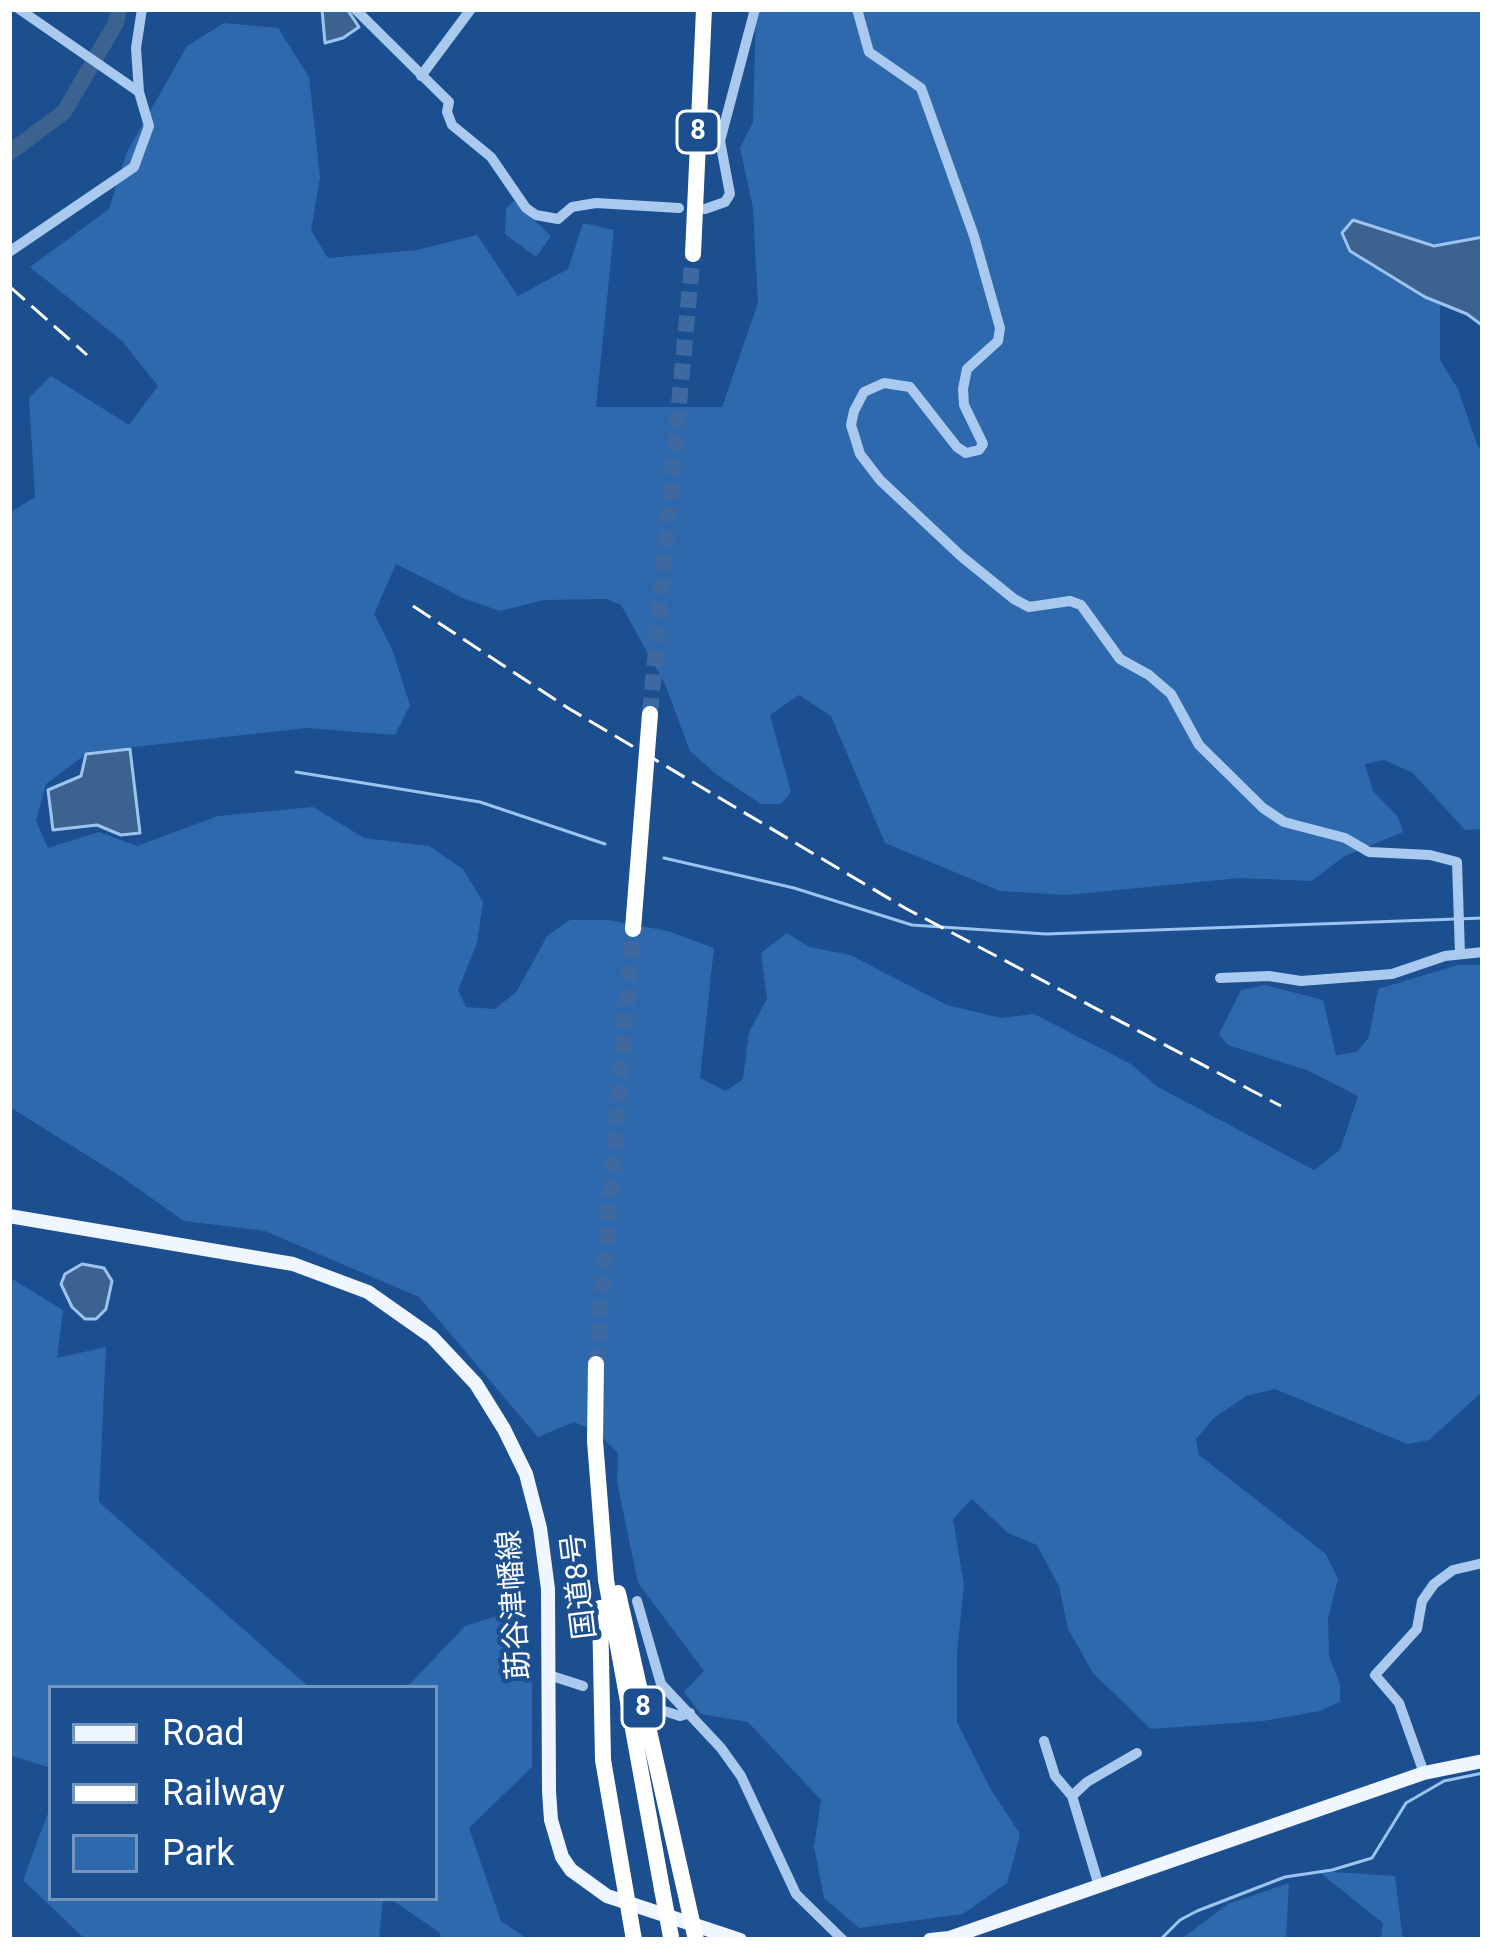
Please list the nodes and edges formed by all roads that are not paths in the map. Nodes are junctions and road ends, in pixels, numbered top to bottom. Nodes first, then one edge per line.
1 (19, 9) edge
2 (142, 9) edge
3 (355, 9) edge
4 (377, 9) edge
5 (471, 9) edge
6 (704, 9) edge
7 (755, 9) edge
8 (856, 9) edge
9 (366, 20) junction
10 (421, 76) junction
11 (139, 92) junction
12 (679, 208) dead end
13 (705, 209) dead end
14 (9, 252) edge
15 (692, 254) tunnel mouth
16 (650, 714) tunnel mouth
17 (633, 929) tunnel mouth
18 (1483, 952) edge
19 (1460, 954) junction
20 (1220, 978) dead end
21 (9, 1216) edge
22 (596, 1364) tunnel mouth
23 (597, 1474) junction
24 (1483, 1563) edge
25 (605, 1570) junction
26 (637, 1601) dead end
27 (549, 1675) junction
28 (583, 1686) dead end
29 (655, 1708) dead end
30 (690, 1713) junction
31 (1044, 1741) dead end
32 (1137, 1753) dead end
33 (1483, 1761) edge
34 (1424, 1773) junction
35 (1072, 1796) junction
36 (1099, 1886) junction
37 (628, 1903) junction
38 (694, 1932) edge
39 (672, 1939) edge
40 (634, 1940) edge
41 (740, 1940) edge
42 (843, 1940) edge
43 (930, 1940) edge

1 - 11 street
2 - 11 street
3 - 9 street
4 - 9 street
5 - 10 street
6 - 15 highway, 8
7 - 13 street
8 - 19 street
9 - 10 street
10 - 12 street
11 - 14 street
16 - 17 highway
18 - 19 street
19 - 20 street
21 - 27 main road, 莇谷津幡線
22 - 23 highway, 国道8号 / 8
23 - 25 highway, 国道8号 / 8
23 - 38 highway, 8
24 - 34 street
25 - 37 highway, 8
25 - 39 highway, 国道8号 / 8, bridge
26 - 30 street
27 - 28 street
27 - 37 main road, 莇谷津幡線
29 - 30 street
30 - 42 street
31 - 35 street
32 - 35 street
33 - 34 main road
34 - 36 main road
35 - 36 street
36 - 43 main road
37 - 38 main road, 莇谷津幡線
37 - 40 highway, 8
38 - 41 main road, 莇谷津幡線

